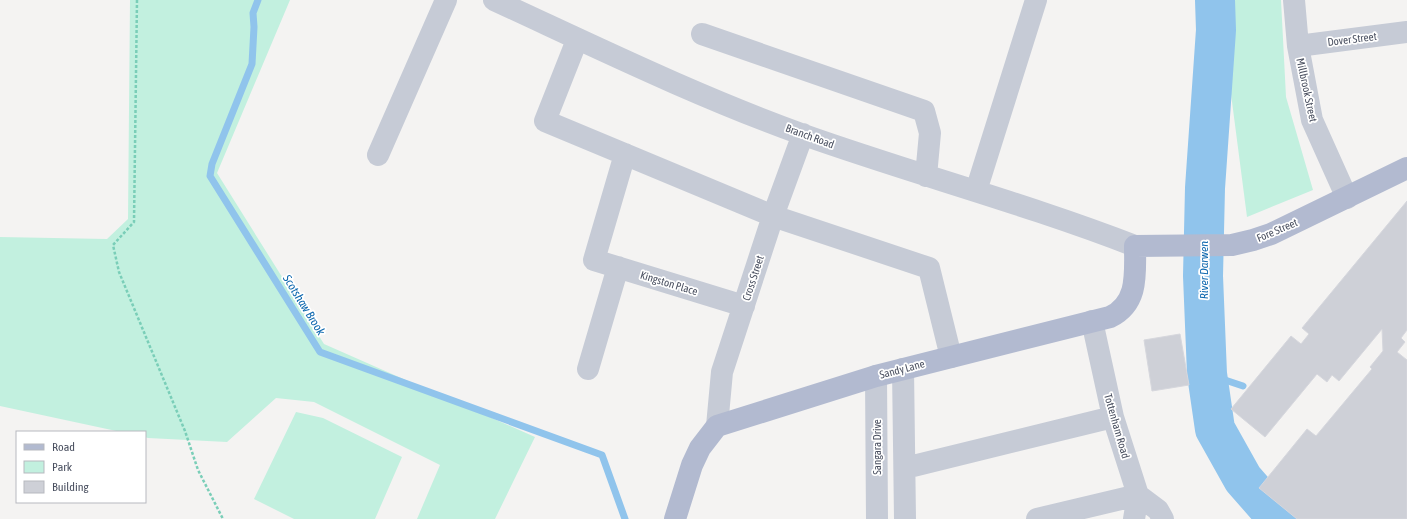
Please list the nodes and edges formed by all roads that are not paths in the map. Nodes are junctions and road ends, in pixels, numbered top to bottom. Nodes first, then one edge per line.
1 (446, 0) edge
2 (494, 0) edge
3 (1036, 0) edge
4 (1294, 0) edge
5 (522, 6) edge
6 (1407, 32) edge
7 (702, 34) dead end
8 (577, 40) junction
9 (1298, 46) junction
10 (803, 134) junction
11 (625, 154) junction
12 (378, 155) dead end
13 (1407, 168) edge
14 (926, 176) junction
15 (976, 191) junction
16 (1347, 198) junction
17 (773, 216) junction
18 (1135, 246) junction
19 (618, 267) junction
20 (744, 306) junction
21 (1092, 321) junction
22 (951, 357) junction
23 (588, 369) dead end
24 (903, 369) junction
25 (876, 376) junction
26 (1113, 417) junction
27 (716, 426) junction
28 (904, 468) junction
29 (1138, 495) junction
30 (675, 519) edge
31 (877, 519) edge
32 (905, 519) edge
33 (1038, 519) edge
34 (1134, 519) edge
35 (1163, 519) edge

1 - 12 street
2 - 5 street, Branch Road
3 - 15 street
4 - 9 street, Millbrook Street
5 - 8 street, Branch Road
6 - 9 street, Dover Street
7 - 14 street
8 - 10 street, Branch Road
8 - 11 street
9 - 16 street, Millbrook Street
10 - 14 street, Branch Road
10 - 17 street, Cross Street
11 - 17 street
11 - 19 street, Kingston Place
13 - 16 main road, Fore Street
14 - 15 street, Branch Road
15 - 18 street, Branch Road
16 - 18 main road, Fore Street
17 - 20 street, Cross Street
17 - 22 street
18 - 21 main road, Sandy Lane
19 - 20 street, Kingston Place
19 - 23 street
20 - 27 street, Cross Street
21 - 22 main road, Sandy Lane
21 - 26 street, Tottenham Road
22 - 24 main road, Sandy Lane
24 - 25 main road, Sandy Lane
24 - 28 street
25 - 27 main road, Sandy Lane
25 - 31 street, Sangara Drive
26 - 28 street
26 - 29 street, Tottenham Road
27 - 30 main road
28 - 32 street
29 - 33 street
29 - 34 street
29 - 35 street

